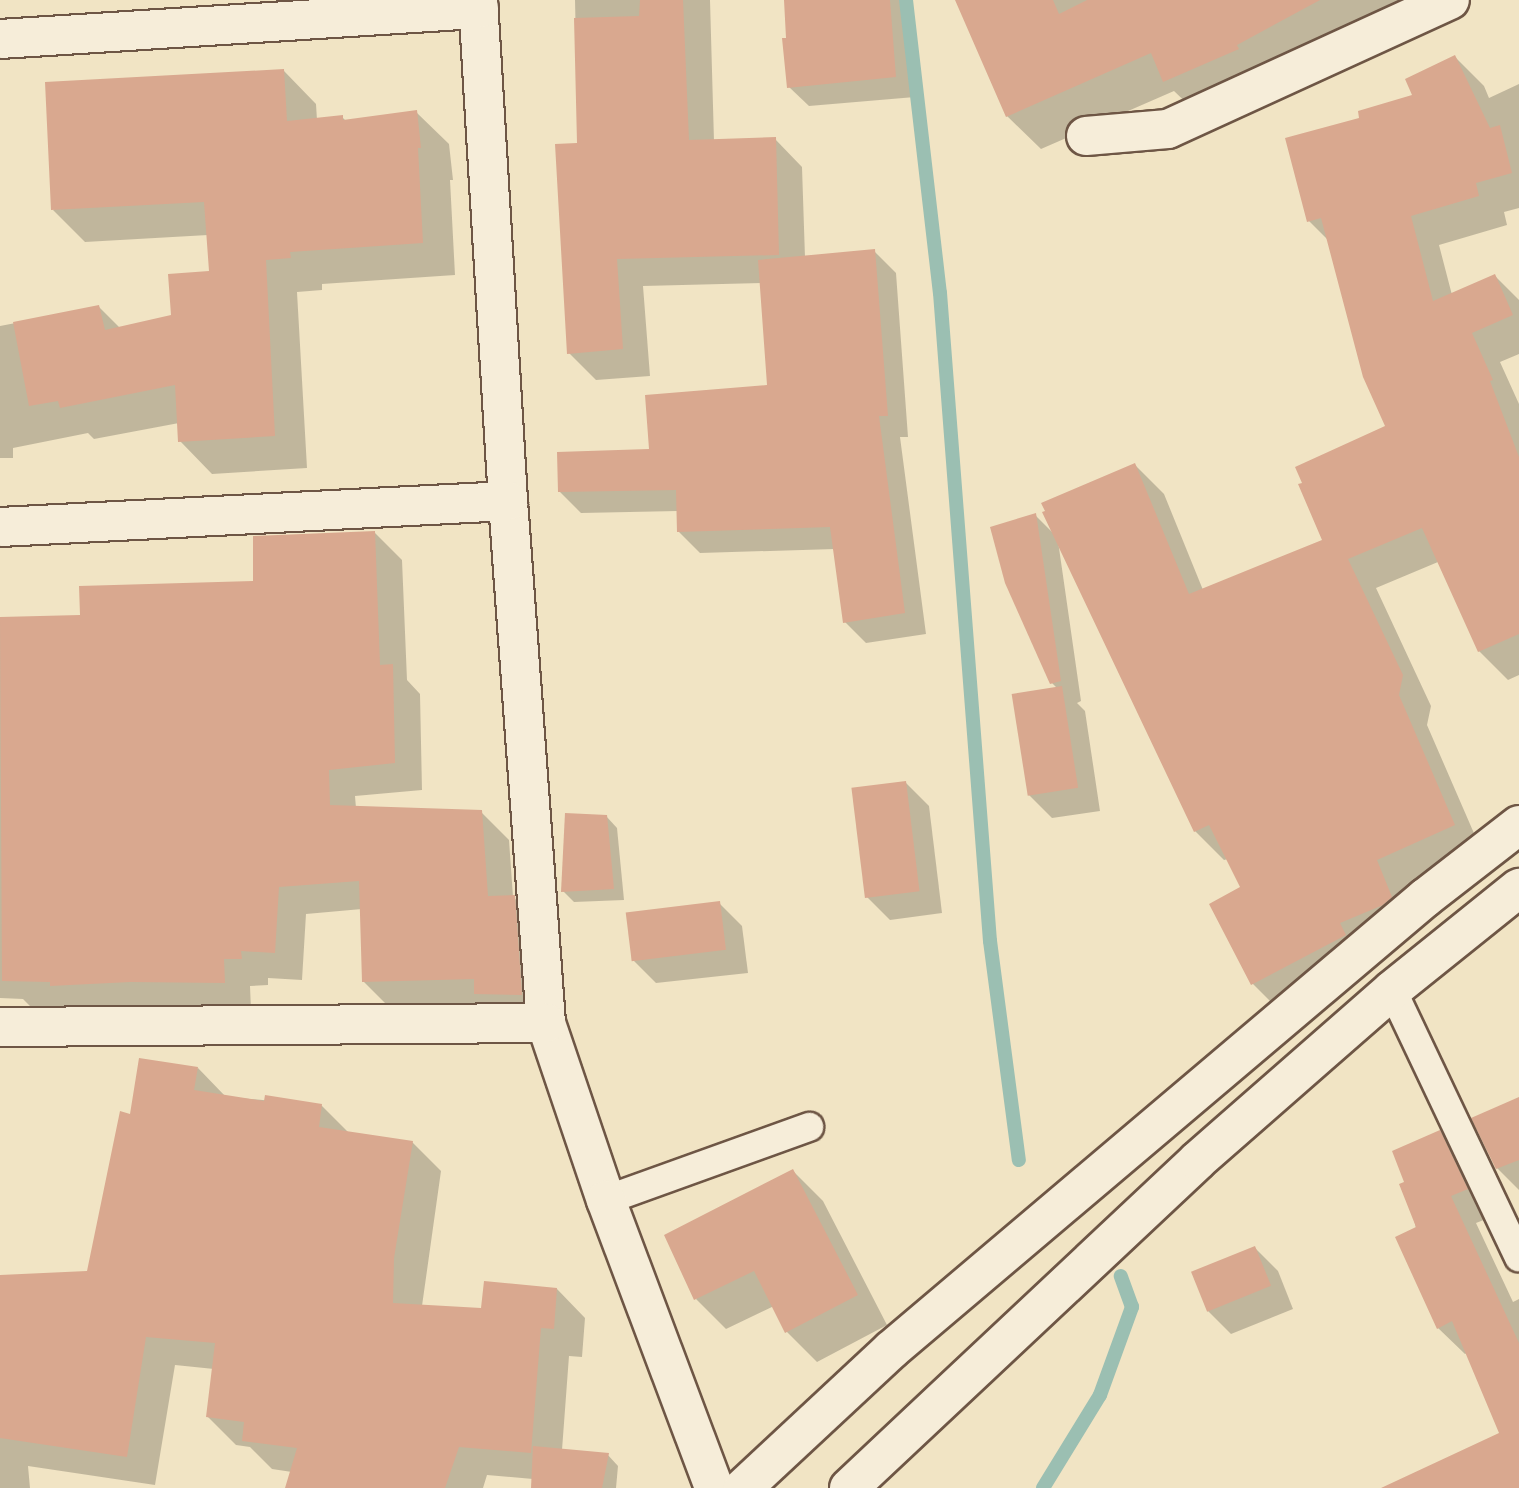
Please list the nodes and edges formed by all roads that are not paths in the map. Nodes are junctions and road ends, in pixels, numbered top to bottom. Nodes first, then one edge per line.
1 (1450, 0) edge
2 (478, 4) edge
3 (0, 39) edge
4 (1086, 136) dead end
5 (508, 500) junction
6 (0, 527) edge
7 (1519, 825) edge
8 (1519, 888) edge
9 (1392, 990) junction
10 (546, 1023) junction
11 (0, 1027) edge
12 (809, 1128) dead end
13 (606, 1200) junction
14 (1519, 1257) edge
15 (714, 1488) edge
16 (743, 1488) edge
17 (849, 1488) edge

1 - 4 street
2 - 3 street
2 - 5 street
5 - 6 street
5 - 10 street
7 - 16 street
8 - 9 street
9 - 14 lane
9 - 17 street
10 - 11 street
10 - 13 street
12 - 13 lane
13 - 15 street

